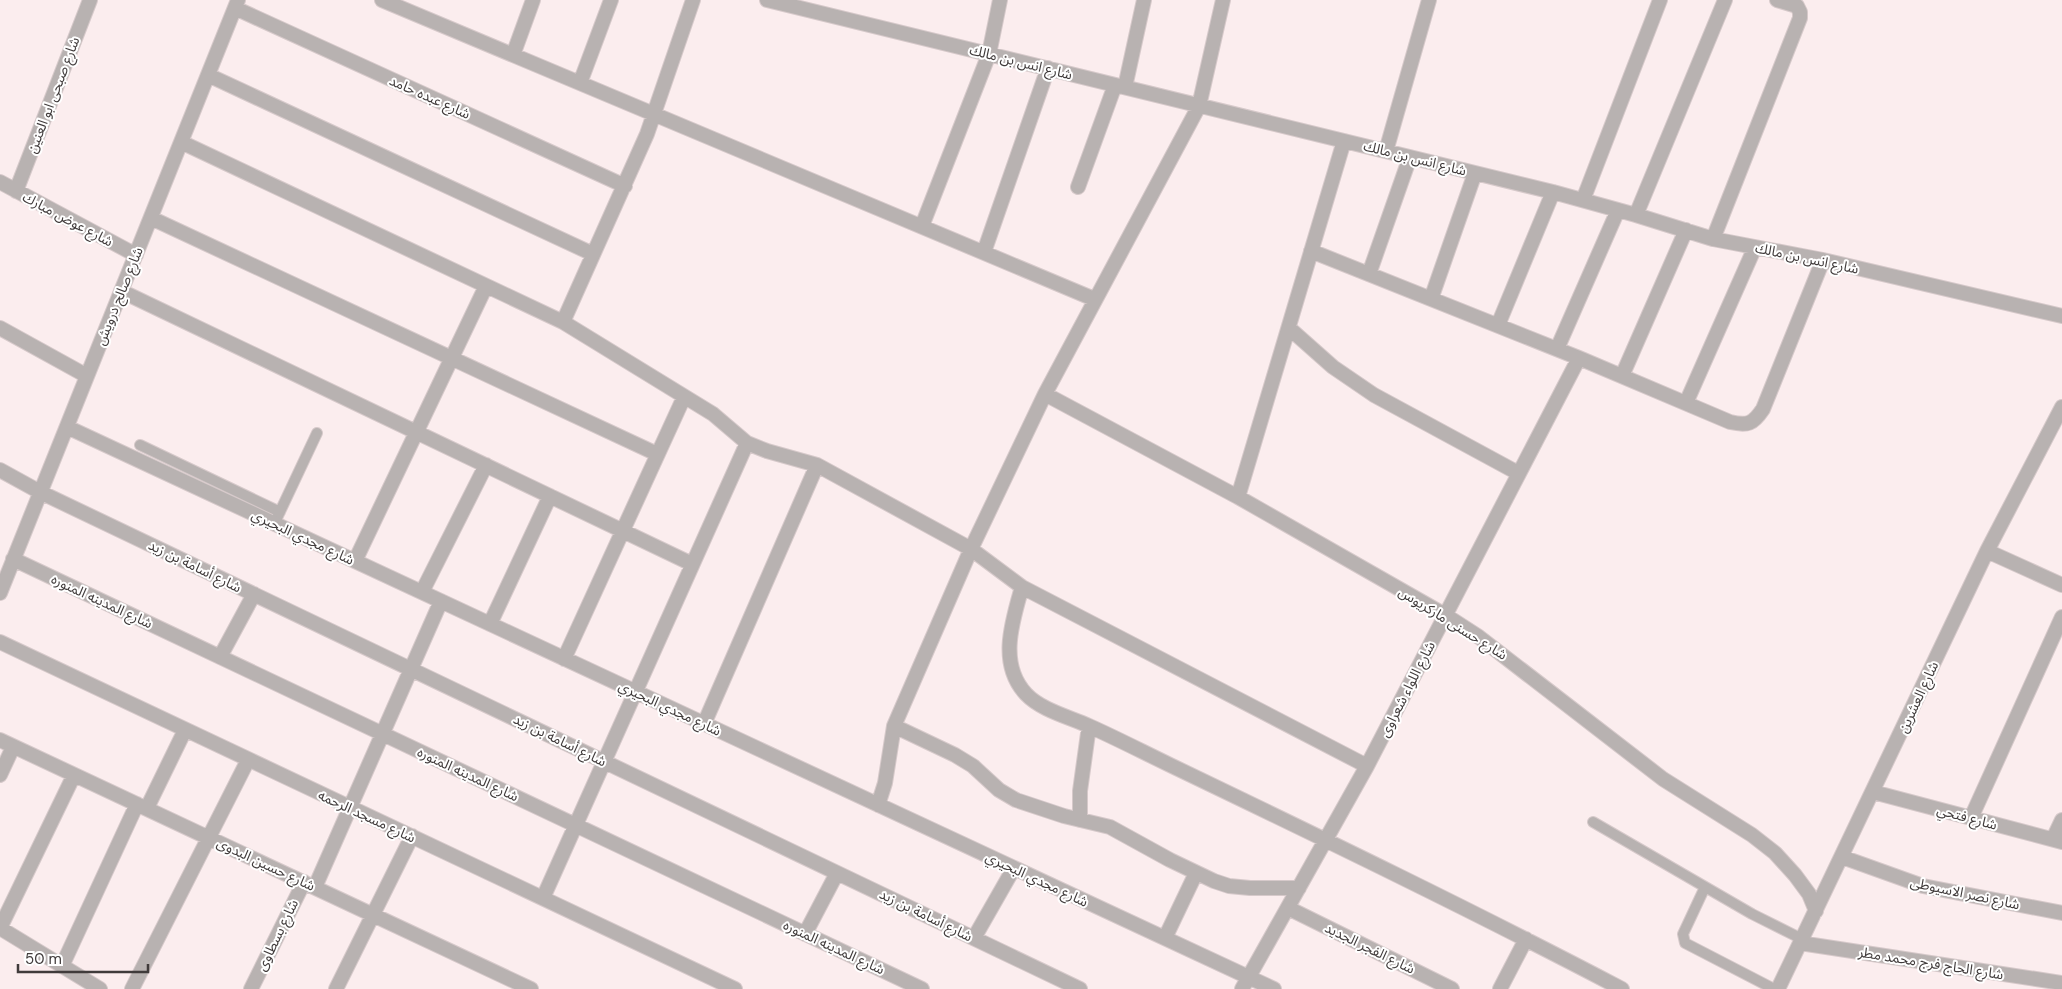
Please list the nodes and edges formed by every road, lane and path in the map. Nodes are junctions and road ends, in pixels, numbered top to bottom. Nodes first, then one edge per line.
1 (90, 0) edge
2 (382, 0) edge
3 (532, 0) edge
4 (611, 0) edge
5 (693, 0) edge
6 (767, 0) edge
7 (1000, 0) edge
8 (1144, 0) edge
9 (1223, 0) edge
10 (1428, 0) edge
11 (1660, 0) edge
12 (1725, 0) edge
13 (1777, 0) edge
14 (236, 4) edge
15 (989, 54) junction
16 (513, 55) junction
17 (1048, 68) junction
18 (208, 75) junction
19 (580, 83) junction
20 (1120, 86) junction
21 (1199, 106) junction
22 (653, 114) junction
23 (1344, 141) junction
24 (181, 142) junction
25 (1386, 151) junction
26 (1410, 157) junction
27 (1475, 173) junction
28 (0, 182) edge
29 (624, 186) junction
30 (1078, 187) dead end
31 (16, 191) junction
32 (1553, 192) junction
33 (1583, 200) junction
34 (1618, 210) junction
35 (1636, 215) junction
36 (151, 218) junction
37 (922, 226) junction
38 (1686, 230) junction
39 (1713, 239) junction
40 (1755, 246) junction
41 (1312, 251) junction
42 (984, 252) junction
43 (593, 254) junction
44 (136, 255) junction
45 (1823, 260) junction
46 (1369, 274) junction
47 (486, 286) junction
48 (121, 291) junction
49 (1094, 299) junction
50 (1431, 299) junction
51 (2062, 316) edge
52 (563, 322) junction
53 (1498, 325) junction
54 (0, 328) edge
55 (1289, 328) junction
56 (1557, 349) junction
57 (452, 358) junction
58 (1579, 358) junction
59 (87, 376) junction
60 (1622, 376) junction
61 (1045, 394) junction
62 (684, 396) junction
63 (1686, 403) junction
64 (2060, 414) edge
65 (66, 427) junction
66 (416, 432) junction
67 (317, 433) dead end
68 (746, 443) junction
69 (140, 446) dead end
70 (657, 454) junction
71 (486, 465) junction
72 (817, 465) junction
73 (0, 470) edge
74 (1518, 473) junction
75 (40, 492) junction
76 (550, 496) junction
77 (1238, 497) junction
78 (277, 518) junction
79 (623, 531) junction
80 (971, 550) junction
81 (1988, 551) junction
82 (13, 559) junction
83 (355, 561) junction
84 (692, 564) junction
85 (2062, 584) edge
86 (1022, 587) junction
87 (0, 592) edge
88 (422, 592) junction
89 (254, 594) junction
90 (441, 601) junction
91 (1445, 615) junction
92 (2062, 617) edge
93 (490, 624) junction
94 (0, 642) edge
95 (220, 657) junction
96 (564, 659) junction
97 (411, 669) junction
98 (635, 692) junction
99 (704, 724) junction
100 (894, 726) junction
101 (1089, 726) junction
102 (185, 730) junction
103 (382, 734) junction
104 (0, 740) edge
105 (14, 746) junction
106 (248, 760) junction
107 (604, 761) junction
108 (1367, 766) junction
109 (0, 775) edge
110 (74, 775) junction
111 (1873, 792) junction
112 (878, 805) junction
113 (142, 806) junction
114 (350, 808) junction
115 (1971, 818) junction
116 (1080, 820) junction
117 (2062, 820) edge
118 (1593, 822) dead end
119 (576, 825) junction
120 (412, 836) junction
121 (209, 837) junction
122 (1327, 840) junction
123 (2057, 840) edge
124 (1842, 857) junction
125 (1014, 868) junction
126 (837, 873) junction
127 (1196, 873) junction
128 (309, 884) junction
129 (1706, 886) junction
130 (1299, 888) junction
131 (543, 898) junction
132 (1288, 908) junction
133 (1816, 911) junction
134 (2062, 913) edge
135 (373, 914) junction
136 (0, 928) edge
137 (805, 934) junction
138 (974, 938) junction
139 (1165, 938) junction
140 (1526, 939) junction
141 (1801, 941) junction
142 (62, 966) junction
143 (1245, 983) edge
144 (2062, 983) edge
145 (729, 988) edge
146 (100, 989) edge
147 (132, 989) edge
148 (251, 989) edge
149 (336, 989) edge
150 (531, 989) edge
151 (922, 989) edge
152 (1080, 989) edge
153 (1274, 989) edge
154 (1452, 989) edge
155 (1500, 989) edge
156 (1622, 989) edge
157 (1774, 989) edge
158 (1778, 989) edge

1 - 31 street, شارع صبحى ابو العنين
2 - 16 street
3 - 16 street
4 - 19 street
5 - 22 street
6 - 15 street, شارع انس بن مالك
7 - 15 street
8 - 20 street
9 - 21 street
10 - 25 street
11 - 33 street
12 - 35 street
13 - 39 street
14 - 18 street, شارع صالح درويش
14 - 29 street, شارع عبده حامد
15 - 17 street, شارع انس بن مالك
15 - 37 street
16 - 19 street
17 - 20 street, شارع انس بن مالك
17 - 42 street
18 - 24 street, شارع صالح درويش
18 - 43 street
19 - 22 street
20 - 21 street, شارع انس بن مالك
20 - 30 street
21 - 23 street, شارع انس بن مالك
21 - 49 street
22 - 29 street
22 - 37 street
23 - 25 street, شارع انس بن مالك
23 - 41 street
24 - 36 street, شارع صالح درويش
24 - 47 street
25 - 26 street, شارع انس بن مالك
26 - 27 street, شارع انس بن مالك
26 - 46 street
27 - 32 street, شارع انس بن مالك
27 - 50 street
28 - 31 street, شارع عوض مبارك
29 - 43 street
31 - 44 street, شارع عوض مبارك
32 - 33 street, شارع انس بن مالك
32 - 53 street
33 - 34 street, شارع انس بن مالك
34 - 35 street, شارع انس بن مالك
34 - 56 street
35 - 38 street, شارع انس بن مالك
36 - 44 street, شارع صالح درويش
36 - 57 street
37 - 42 street
38 - 39 street, شارع انس بن مالك
38 - 60 street
39 - 40 street, شارع انس بن مالك
40 - 45 street, شارع انس بن مالك
40 - 63 street
41 - 46 street
41 - 55 street
42 - 49 street
43 - 52 street
44 - 48 street, شارع صالح درويش
45 - 51 street, شارع انس بن مالك
45 - 63 street
46 - 50 street
47 - 52 street
47 - 57 street
48 - 59 street, شارع صالح درويش
48 - 66 street
49 - 61 street
50 - 53 street
52 - 62 street
53 - 56 street
54 - 59 street
55 - 74 street
55 - 77 street
56 - 58 street
57 - 66 street
57 - 70 street
58 - 60 street
58 - 74 street, شارع اللواء شعراوى
59 - 65 street, شارع صالح درويش
60 - 63 street
61 - 77 street, شارع حسنى ماركريوس
61 - 80 street
62 - 68 street
62 - 70 street
64 - 81 street, شارع العشرين
65 - 75 street, شارع صالح درويش
65 - 78 street, شارع مجدي البحيري
66 - 71 street
66 - 83 street
67 - 78 lane
68 - 72 street
68 - 84 street
69 - 78 lane
70 - 79 street
71 - 76 street
71 - 88 street
72 - 80 street
72 - 99 street
73 - 75 street, شارع أسامة بن زيد
74 - 91 street, شارع اللواء شعراوى
75 - 82 street, شارع صالح درويش
75 - 89 street, شارع أسامة بن زيد
76 - 79 street
76 - 93 street
77 - 91 street, شارع حسنى ماركريوس
78 - 83 street, شارع مجدي البحيري
79 - 84 street
79 - 96 street
80 - 86 street
80 - 100 street
81 - 85 street
81 - 111 street, شارع العشرين
82 - 87 street, شارع صالح درويش
82 - 95 street, شارع المدينه المنوره
83 - 88 street, شارع مجدي البحيري
84 - 98 street
86 - 101 street
86 - 108 street
88 - 90 street, شارع مجدي البحيري
89 - 95 street
89 - 97 street, شارع أسامة بن زيد
90 - 93 street, شارع مجدي البحيري
90 - 97 street, شارع بسطاوى
91 - 108 street, شارع اللواء شعراوى
91 - 133 street, شارع حسنى ماركريوس
92 - 115 street
93 - 96 street, شارع مجدي البحيري
94 - 102 street, شارع مسجد الرحمه
95 - 103 street, شارع المدينه المنوره
96 - 98 street, شارع مجدي البحيري
97 - 103 street, شارع بسطاوى
97 - 107 street, شارع أسامة بن زيد
98 - 99 street, شارع مجدي البحيري
98 - 107 street
99 - 112 street, شارع مجدي البحيري
100 - 112 street
100 - 116 street
101 - 116 street
101 - 122 street
102 - 106 street, شارع مسجد الرحمه
102 - 113 street
103 - 114 street, شارع بسطاوى
103 - 119 street, شارع المدينه المنوره
104 - 105 street, شارع حسين البدوى
105 - 109 street
105 - 110 street, شارع حسين البدوى
106 - 114 street, شارع مسجد الرحمه
106 - 121 street
107 - 119 street
107 - 126 street, شارع أسامة بن زيد
108 - 122 street, شارع اللواء شعراوى
110 - 113 street, شارع حسين البدوى
110 - 136 street
111 - 115 street, شارع فتحي
111 - 124 street, شارع العشرين
112 - 125 street, شارع مجدي البحيري
113 - 121 street, شارع حسين البدوى
113 - 142 street
114 - 120 street, شارع مسجد الرحمه
114 - 128 street, شارع بسطاوى
115 - 123 street, شارع فتحي
116 - 127 street
117 - 123 street
118 - 129 lane
119 - 131 street
119 - 137 street, شارع المدينه المنوره
120 - 131 street, شارع مسجد الرحمه
120 - 135 street
121 - 128 street, شارع حسين البدوى
121 - 147 street
122 - 130 street, شارع اللواء شعراوى
122 - 140 street
124 - 133 street, شارع العشرين
124 - 134 street, شارع نصر الاسيوطى
125 - 138 street
125 - 139 street, شارع مجدي البحيري
126 - 137 street
126 - 138 street, شارع أسامة بن زيد
127 - 130 street
127 - 139 street
128 - 135 street, شارع حسين البدوى
128 - 148 street, شارع بسطاوى
129 - 141 lane
129 - 157 lane
130 - 132 street, شارع اللواء شعراوى
131 - 145 street, شارع مسجد الرحمه
132 - 143 street, شارع اللواء شعراوى
132 - 154 street, شارع الفجر الجديد
133 - 141 street, شارع العشرين
135 - 149 street
135 - 150 street, شارع حسين البدوى
136 - 142 street
137 - 151 street, شارع المدينه المنوره
138 - 152 street, شارع أسامة بن زيد
139 - 143 street, شارع مجدي البحيري
140 - 155 street
140 - 156 street
141 - 144 street, شارع الحاج فرج محمد مطر
141 - 158 street, شارع العشرين
142 - 146 street
143 - 153 street, شارع مجدي البحيري

